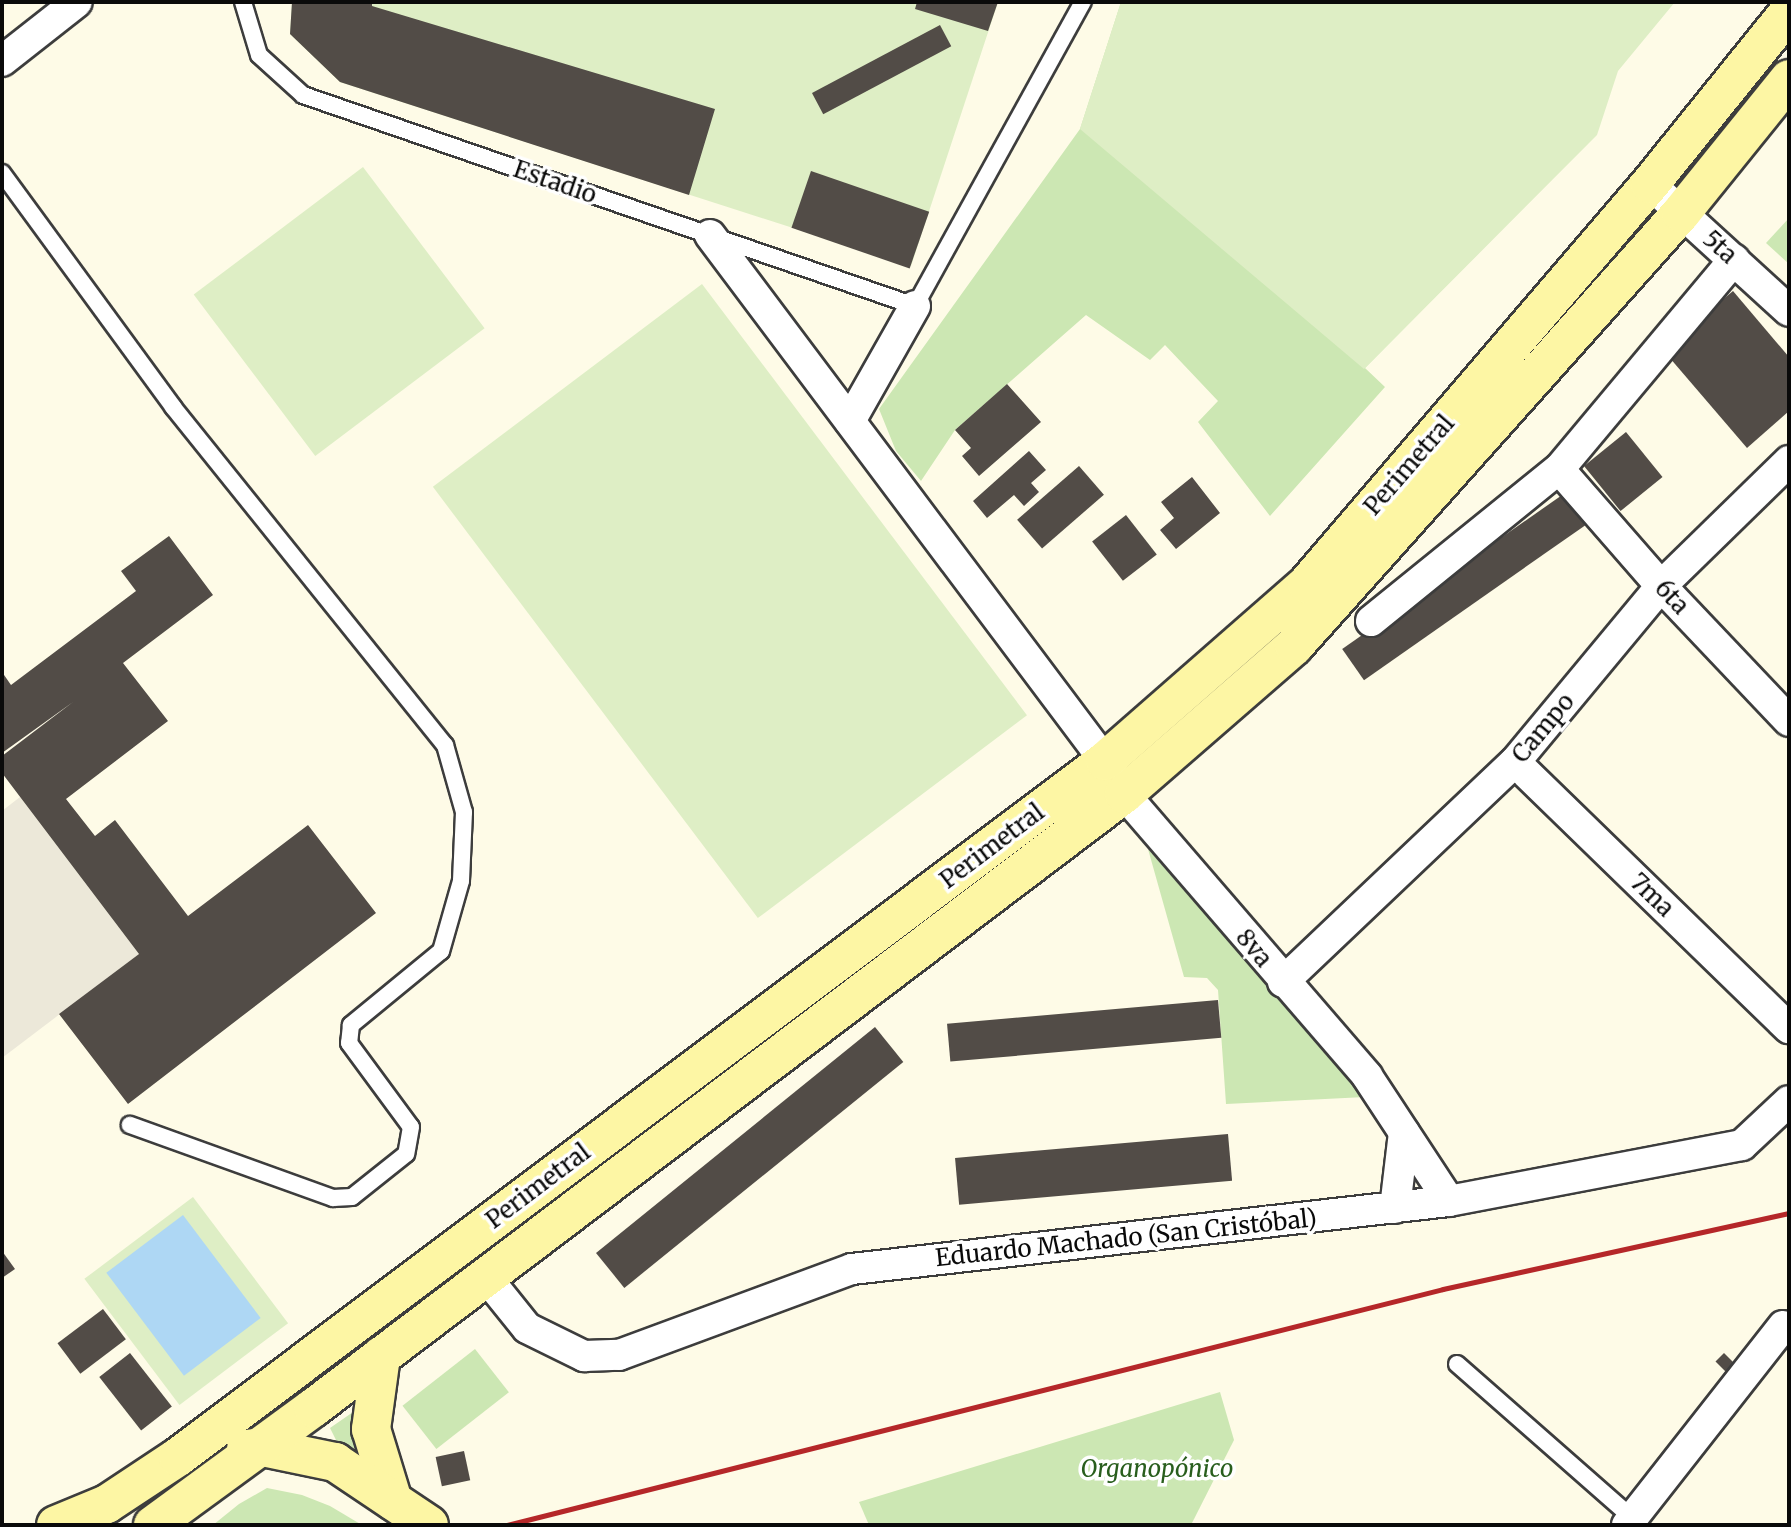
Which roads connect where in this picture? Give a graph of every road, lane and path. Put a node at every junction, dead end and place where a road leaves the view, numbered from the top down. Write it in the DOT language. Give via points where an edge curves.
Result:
graph roads {
  1 [pos="77,2"];
  2 [pos="243,2"];
  3 [pos="1083,2"];
  4 [pos="1789,12"];
  5 [pos="2,61"];
  6 [pos="1789,79"];
  7 [pos="2,173"];
  8 [pos="1650,184"];
  9 [pos="1681,213"];
  10 [pos="710,235"];
  11 [pos="1734,260"];
  12 [pos="915,306"];
  13 [pos="1789,310"];
  14 [pos="850,421"];
  15 [pos="1789,461"];
  16 [pos="1559,469"];
  17 [pos="1661,586"];
  18 [pos="1371,621"];
  19 [pos="1789,721"];
  20 [pos="1105,761"];
  21 [pos="1515,762"];
  22 [pos="1124,794"];
  23 [pos="1283,982"];
  24 [pos="1789,1028"];
  25 [pos="1789,1101"];
  26 [pos="130,1125"];
  27 [pos="1404,1133"];
  28 [pos="1449,1201"];
  29 [pos="1395,1208"];
  30 [pos="486,1277"];
  31 [pos="1783,1326"];
  32 [pos="334,1339"];
  33 [pos="381,1356"];
  34 [pos="1457,1363"];
  35 [pos="313,1408"];
  36 [pos="262,1447"];
  37 [pos="178,1457"];
  38 [pos="335,1461"];
  39 [pos="393,1501"];
  40 [pos="1630,1522"];
  41 [pos="56,1525"];
  42 [pos="153,1525"];
  43 [pos="429,1525"];
  1 -- 5 [label="street"];
  2 -- 10 [label="lane, Estadio" via="259,55 303,94"];
  3 -- 12 [label="lane"];
  4 -- 8 [label="main road, Perimetral"];
  6 -- 9 [label="main road, Perimetral"];
  7 -- 26 [label="lane" via="173,407 445,745 464,811 461,881 441,951 351,1025 349,1043 411,1127 407,1154 352,1197 333,1198"];
  8 -- 9 [label="street, 5ta"];
  8 -- 20 [label="main road, Perimetral" via="1307,584"];
  9 -- 11 [label="street, 5ta"];
  9 -- 22 [label="main road, Perimetral" via="1294,646"];
  10 -- 12 [label="lane, Estadio"];
  10 -- 14 [label="street, 8va"];
  11 -- 13 [label="street, 5ta"];
  11 -- 16 [label="street"];
  12 -- 14 [label="street"];
  14 -- 20 [label="street, 8va"];
  15 -- 17 [label="street, Campo"];
  16 -- 17 [label="street, 6ta"];
  16 -- 18 [label="street"];
  17 -- 19 [label="street, 6ta"];
  17 -- 21 [label="street, Campo"];
  20 -- 22 [label="street, 8va"];
  20 -- 32 [label="main road, Perimetral"];
  21 -- 23 [label="street, Campo"];
  21 -- 24 [label="street, 7ma"];
  22 -- 23 [label="street, 8va"];
  22 -- 30 [label="main road, Perimetral"];
  23 -- 27 [label="street, 8va" via="1367,1076"];
  25 -- 28 [label="street, Eduardo Machado (San Cristóbal)" via="1742,1145"];
  27 -- 28 [label="street, 8va"];
  27 -- 29 [label="street"];
  28 -- 29 [label="street, Eduardo Machado (San Cristóbal)"];
  29 -- 30 [label="street, Eduardo Machado (San Cristóbal)" via="852,1269 619,1356 584,1356 527,1328"];
  30 -- 33 [label="main road, Perimetral"];
  31 -- 40 [label="street"];
  32 -- 35 [label="main road"];
  32 -- 37 [label="main road, Perimetral"];
  33 -- 35 [label="main road, Perimetral"];
  33 -- 39 [label="main road" via="372,1429"];
  34 -- 40 [label="lane"];
  35 -- 36 [label="main road, Perimetral"];
  35 -- 38 [label="main road"];
  36 -- 37 [label="main road"];
  36 -- 38 [label="main road"];
  36 -- 42 [label="main road, Perimetral"];
  37 -- 41 [label="main road, Perimetral" via="107,1504"];
  38 -- 39 [label="main road"];
  39 -- 43 [label="main road"];
}
